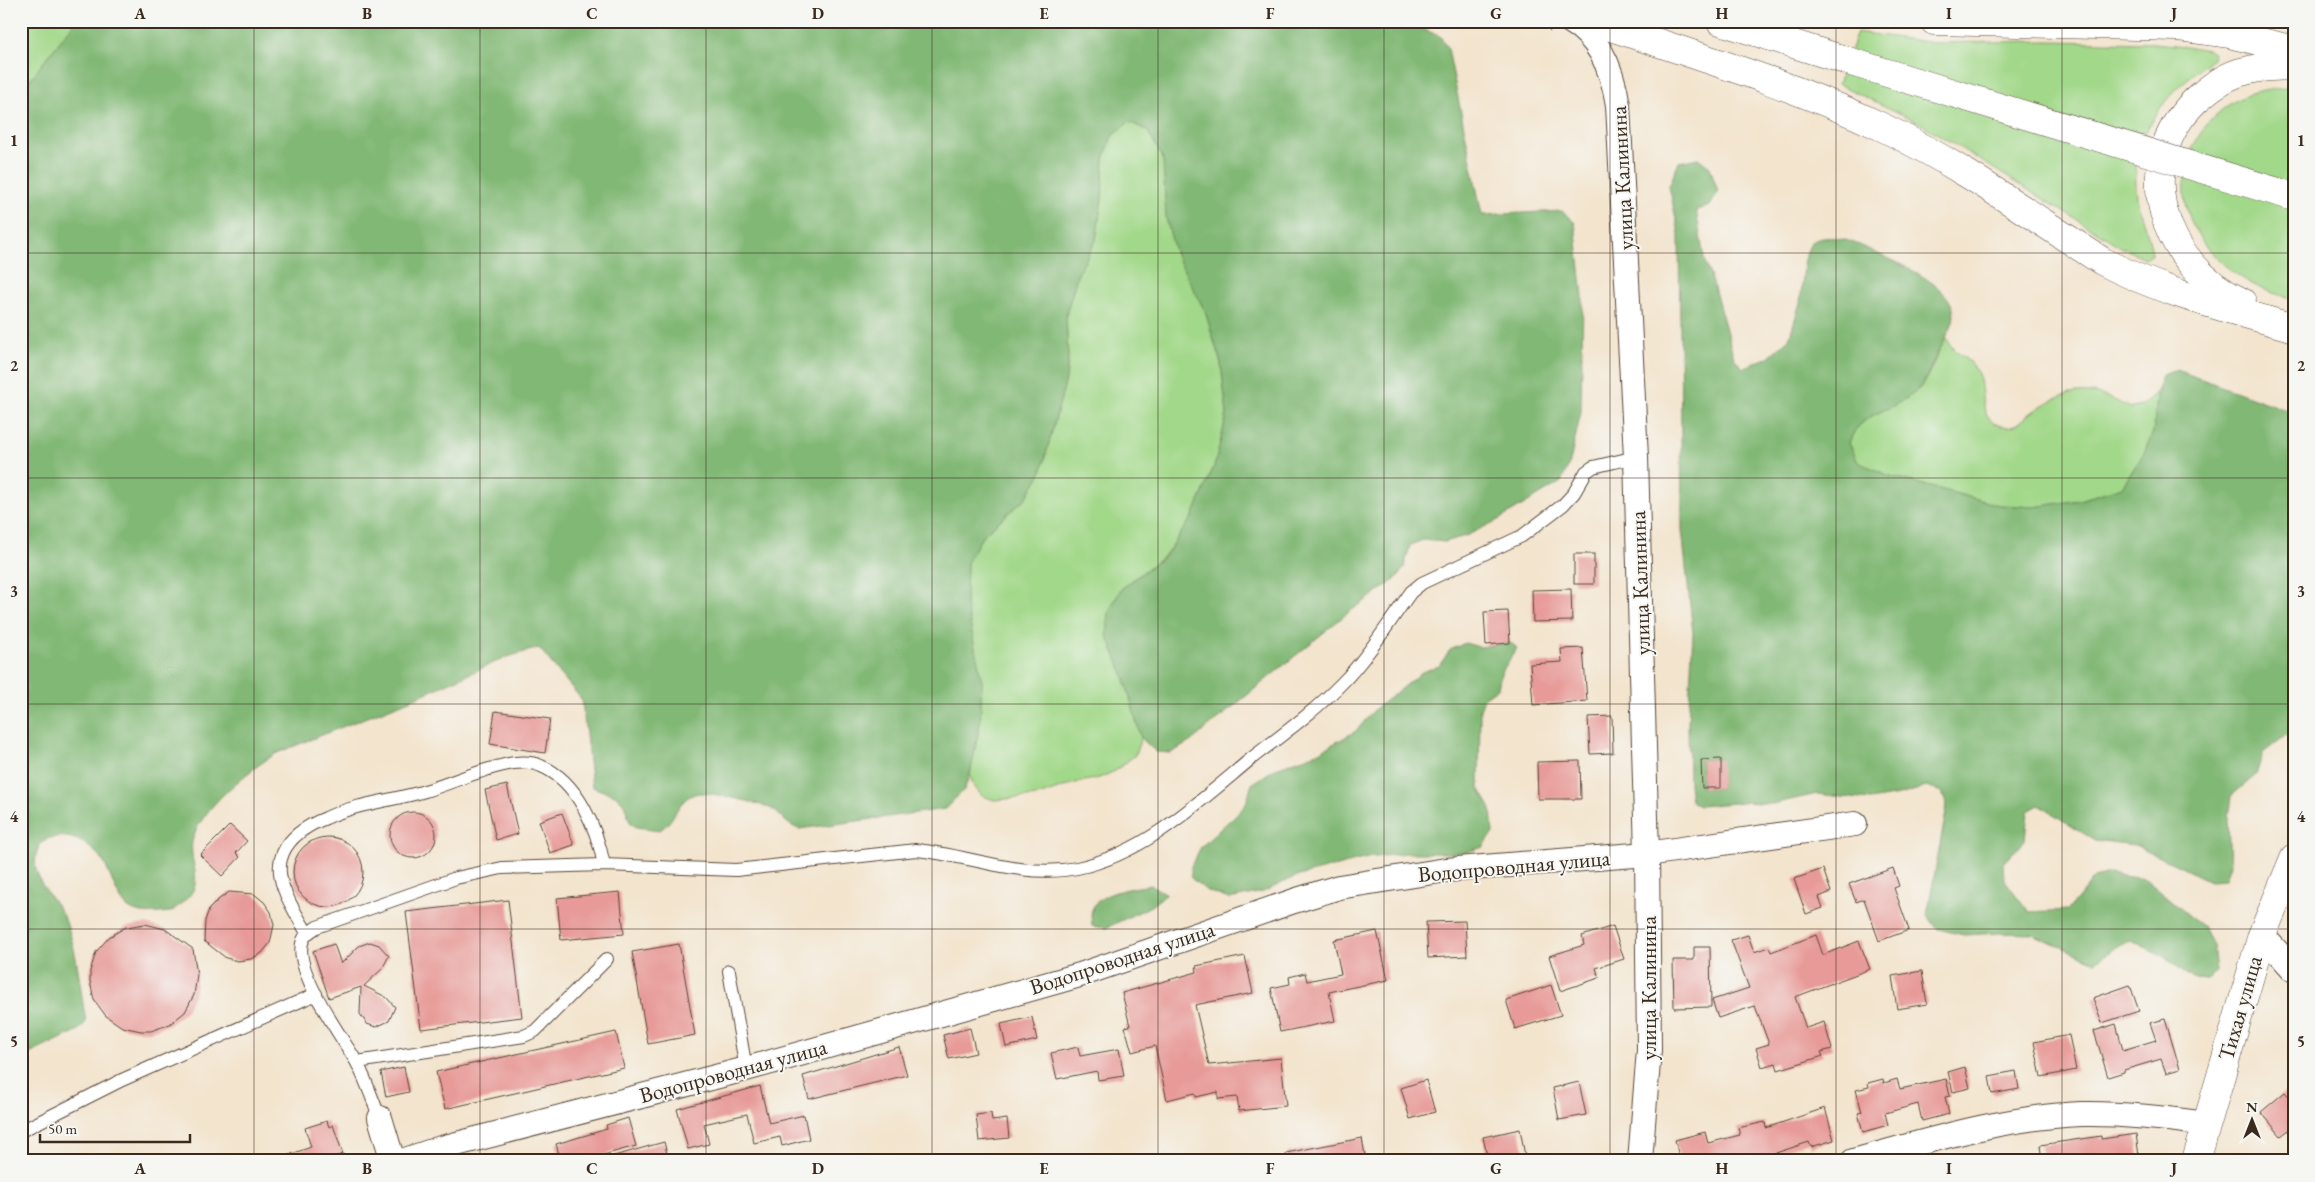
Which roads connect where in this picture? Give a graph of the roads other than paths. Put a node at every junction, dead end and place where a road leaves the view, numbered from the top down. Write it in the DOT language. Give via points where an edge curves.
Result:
graph roads {
  1 [pos="1593,21"];
  2 [pos="1720,21"];
  3 [pos="1934,21"];
  4 [pos="1563,26"];
  5 [pos="2294,50"];
  6 [pos="2294,66"];
  7 [pos="2294,197"];
  8 [pos="2294,326"];
  9 [pos="1636,457"];
  10 [pos="1855,824"];
  11 [pos="1648,854"];
  12 [pos="2294,858"];
  13 [pos="604,865"];
  14 [pos="307,933"];
  15 [pos="2262,935"];
  16 [pos="607,959"];
  17 [pos="2294,970"];
  18 [pos="729,971"];
  19 [pos="316,994"];
  20 [pos="357,1062"];
  21 [pos="746,1069"];
  22 [pos="380,1118"];
  23 [pos="2207,1124"];
  24 [pos="21,1131"];
  25 [pos="393,1161"];
  26 [pos="402,1161"];
  27 [pos="1640,1161"];
  28 [pos="1853,1161"];
  29 [pos="2196,1161"];
  1 -- 8 [label="main road" via="1835,105 1924,149 2130,276 2162,289"];
  2 -- 7 [label="main road, bridge"];
  3 -- 5 [label="main road" via="2177,26 2229,34"];
  4 -- 9 [label="street, улица Калинина" via="1590,37 1598,46 1610,71 1618,105"];
  6 -- 8 [label="main road" via="2244,71 2202,94 2176,123 2160,178 2168,228 2194,270 2230,297"];
  9 -- 11 [label="street, улица Калинина"];
  9 -- 13 [label="lane" via="1593,467 1563,505 1522,536 1422,583 1411,592 1344,682 1319,705 1184,814 1149,838 1110,858 1077,868 1045,871 1011,868 916,850 736,870"];
  10 -- 11 [label="street, Водопроводная улица"];
  11 -- 21 [label="street, Водопроводная улица" via="1446,870 1339,887 1080,975"];
  11 -- 27 [label="street, улица Калинина" via="1649,1050"];
  12 -- 15 [label="main road, Тихая улица"];
  13 -- 14 [label="lane" via="528,866 481,872 437,884"];
  13 -- 14 [label="lane" via="597,837 580,802 560,778 539,765 505,765 424,792 348,809 302,830 290,840 282,854 280,878"];
  14 -- 19 [label="lane" via="302,951"];
  15 -- 17 [label="street"];
  15 -- 23 [label="main road, Тихая улица"];
  16 -- 20 [label="lane" via="535,1032"];
  18 -- 21 [label="lane"];
  19 -- 20 [label="lane"];
  19 -- 24 [label="lane" via="122,1080"];
  20 -- 22 [label="lane"];
  21 -- 26 [label="street, Водопроводная улица"];
  22 -- 25 [label="street"];
  23 -- 28 [label="street" via="2108,1114 2046,1117 1935,1139"];
  23 -- 29 [label="main road, Тихая улица"];
}
